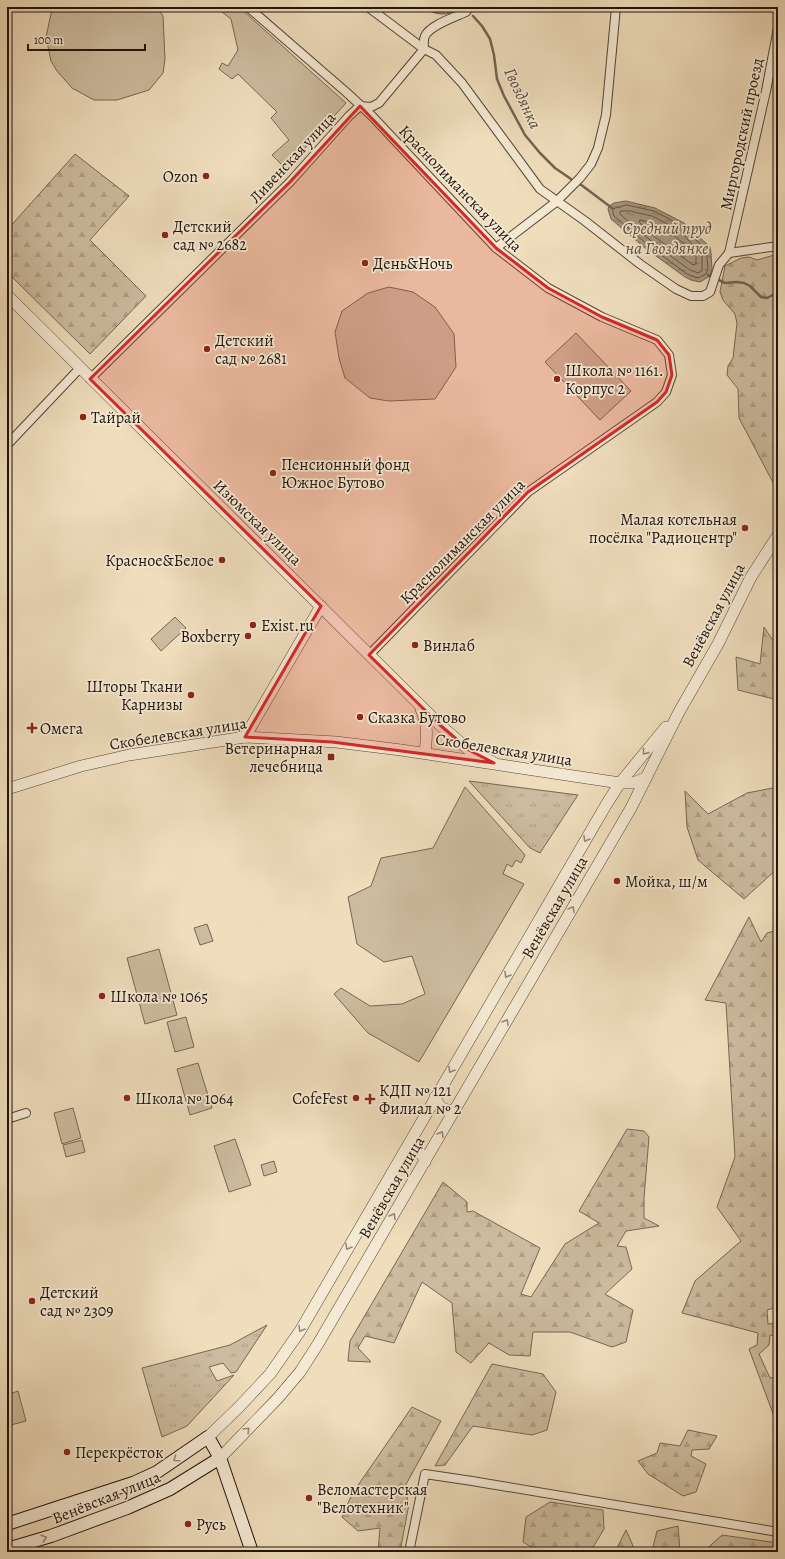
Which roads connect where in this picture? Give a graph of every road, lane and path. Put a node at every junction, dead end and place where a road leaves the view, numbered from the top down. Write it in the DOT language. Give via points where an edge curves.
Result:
graph roads {
  1 [pos="248,7"];
  2 [pos="368,7"];
  3 [pos="469,7"];
  4 [pos="616,7"];
  5 [pos="778,28"];
  6 [pos="424,49"];
  7 [pos="360,106"];
  8 [pos="556,202"];
  9 [pos="778,246"];
  10 [pos="496,248"];
  11 [pos="729,253"];
  12 [pos="7,295"];
  13 [pos="80,368"];
  14 [pos="90,379"];
  15 [pos="7,444"];
  16 [pos="778,535"];
  17 [pos="321,606"];
  18 [pos="369,655"];
  19 [pos="420,706"];
  20 [pos="679,712"];
  21 [pos="245,737"];
  22 [pos="425,753"];
  23 [pos="494,763"];
  24 [pos="592,778"];
  25 [pos="646,778"];
  26 [pos="620,783"];
  27 [pos="7,790"];
  28 [pos="606,805"];
  29 [pos="631,808"];
  30 [pos="435,1098"];
  31 [pos="455,1110"];
  32 [pos="26,1113"];
  33 [pos="7,1119"];
  34 [pos="404,1152"];
  35 [pos="425,1162"];
  36 [pos="208,1437"];
  37 [pos="220,1458"];
  38 [pos="7,1524"];
  39 [pos="778,1532"];
  40 [pos="7,1549"];
  41 [pos="252,1552"];
  42 [pos="409,1552"];
  1 -- 7 [label="street, Краснолиманская улица"];
  2 -- 6 [label="street"];
  3 -- 6 [label="street" via="466,12 430,29 424,36"];
  4 -- 8 [label="street" via="606,115 598,148 591,164"];
  5 -- 11 [label="street, Миргородский проезд"];
  6 -- 7 [label="street" via="379,104 372,107"];
  6 -- 8 [label="street" via="436,55 462,83 540,189"];
  7 -- 10 [label="street, Краснолиманская улица"];
  7 -- 14 [label="street, Ливенская улица" via="348,116 290,182"];
  8 -- 10 [label="street"];
  8 -- 11 [label="street, Миргородский проезд" via="640,264 691,296 704,296 710,292 719,265"];
  9 -- 11 [label="street"];
  10 -- 18 [label="street, Краснолиманская улица" via="548,288 602,317 657,340 669,356 672,375 666,392 657,402 528,492"];
  12 -- 13 [label="street, Изюмская улица"];
  13 -- 14 [label="street, Изюмская улица"];
  13 -- 15 [label="street"];
  14 -- 17 [label="street, Изюмская улица" via="265,554"];
  16 -- 20 [label="street, Венёвская улица" via="751,577 718,644"];
  17 -- 18 [label="street, Изюмская улица"];
  17 -- 21 [label="street"];
  18 -- 19 [label="street, Изюмская улица"];
  19 -- 22 [label="street" via="426,722"];
  19 -- 23 [label="street, Изюмская улица" via="469,750"];
  20 -- 25 [label="street, Венёвская улица"];
  20 -- 26 [label="street, Венёвская улица, one-way"];
  21 -- 22 [label="street, Скобелевская улица" via="336,742"];
  21 -- 27 [label="street, Скобелевская улица" via="129,755 81,766"];
  22 -- 23 [label="street, Скобелевская улица"];
  23 -- 24 [label="street, Скобелевская улица"];
  24 -- 26 [label="street, Скобелевская улица"];
  24 -- 28 [label="street" via="605,788 608,798"];
  25 -- 26 [label="street, Скобелевская улица"];
  25 -- 29 [label="street, Венёвская улица"];
  26 -- 28 [label="street, Венёвская улица"];
  26 -- 29 [label="street" via="631,791"];
  28 -- 30 [label="street, Венёвская улица, one-way"];
  31 -- 29 [label="street, Венёвская улица, one-way"];
  30 -- 31 [label="street" via="440,1108"];
  30 -- 34 [label="street, Венёвская улица"];
  35 -- 31 [label="street, Венёвская улица, one-way"];
  32 -- 33 [label="street"];
  34 -- 35 [label="street" via="417,1151"];
  34 -- 36 [label="street, Венёвская улица, one-way" via="300,1331 270,1374"];
  37 -- 35 [label="street, Венёвская улица, one-way" via="300,1372 322,1339"];
  36 -- 37 [label="main road"];
  36 -- 38 [label="main road, Венёвская улица, one-way" via="157,1472 134,1483"];
  40 -- 37 [label="main road, Венёвская улица, one-way" via="127,1508 170,1489"];
  37 -- 41 [label="main road"];
  39 -- 42 [label="street" via="425,1474"];
}
